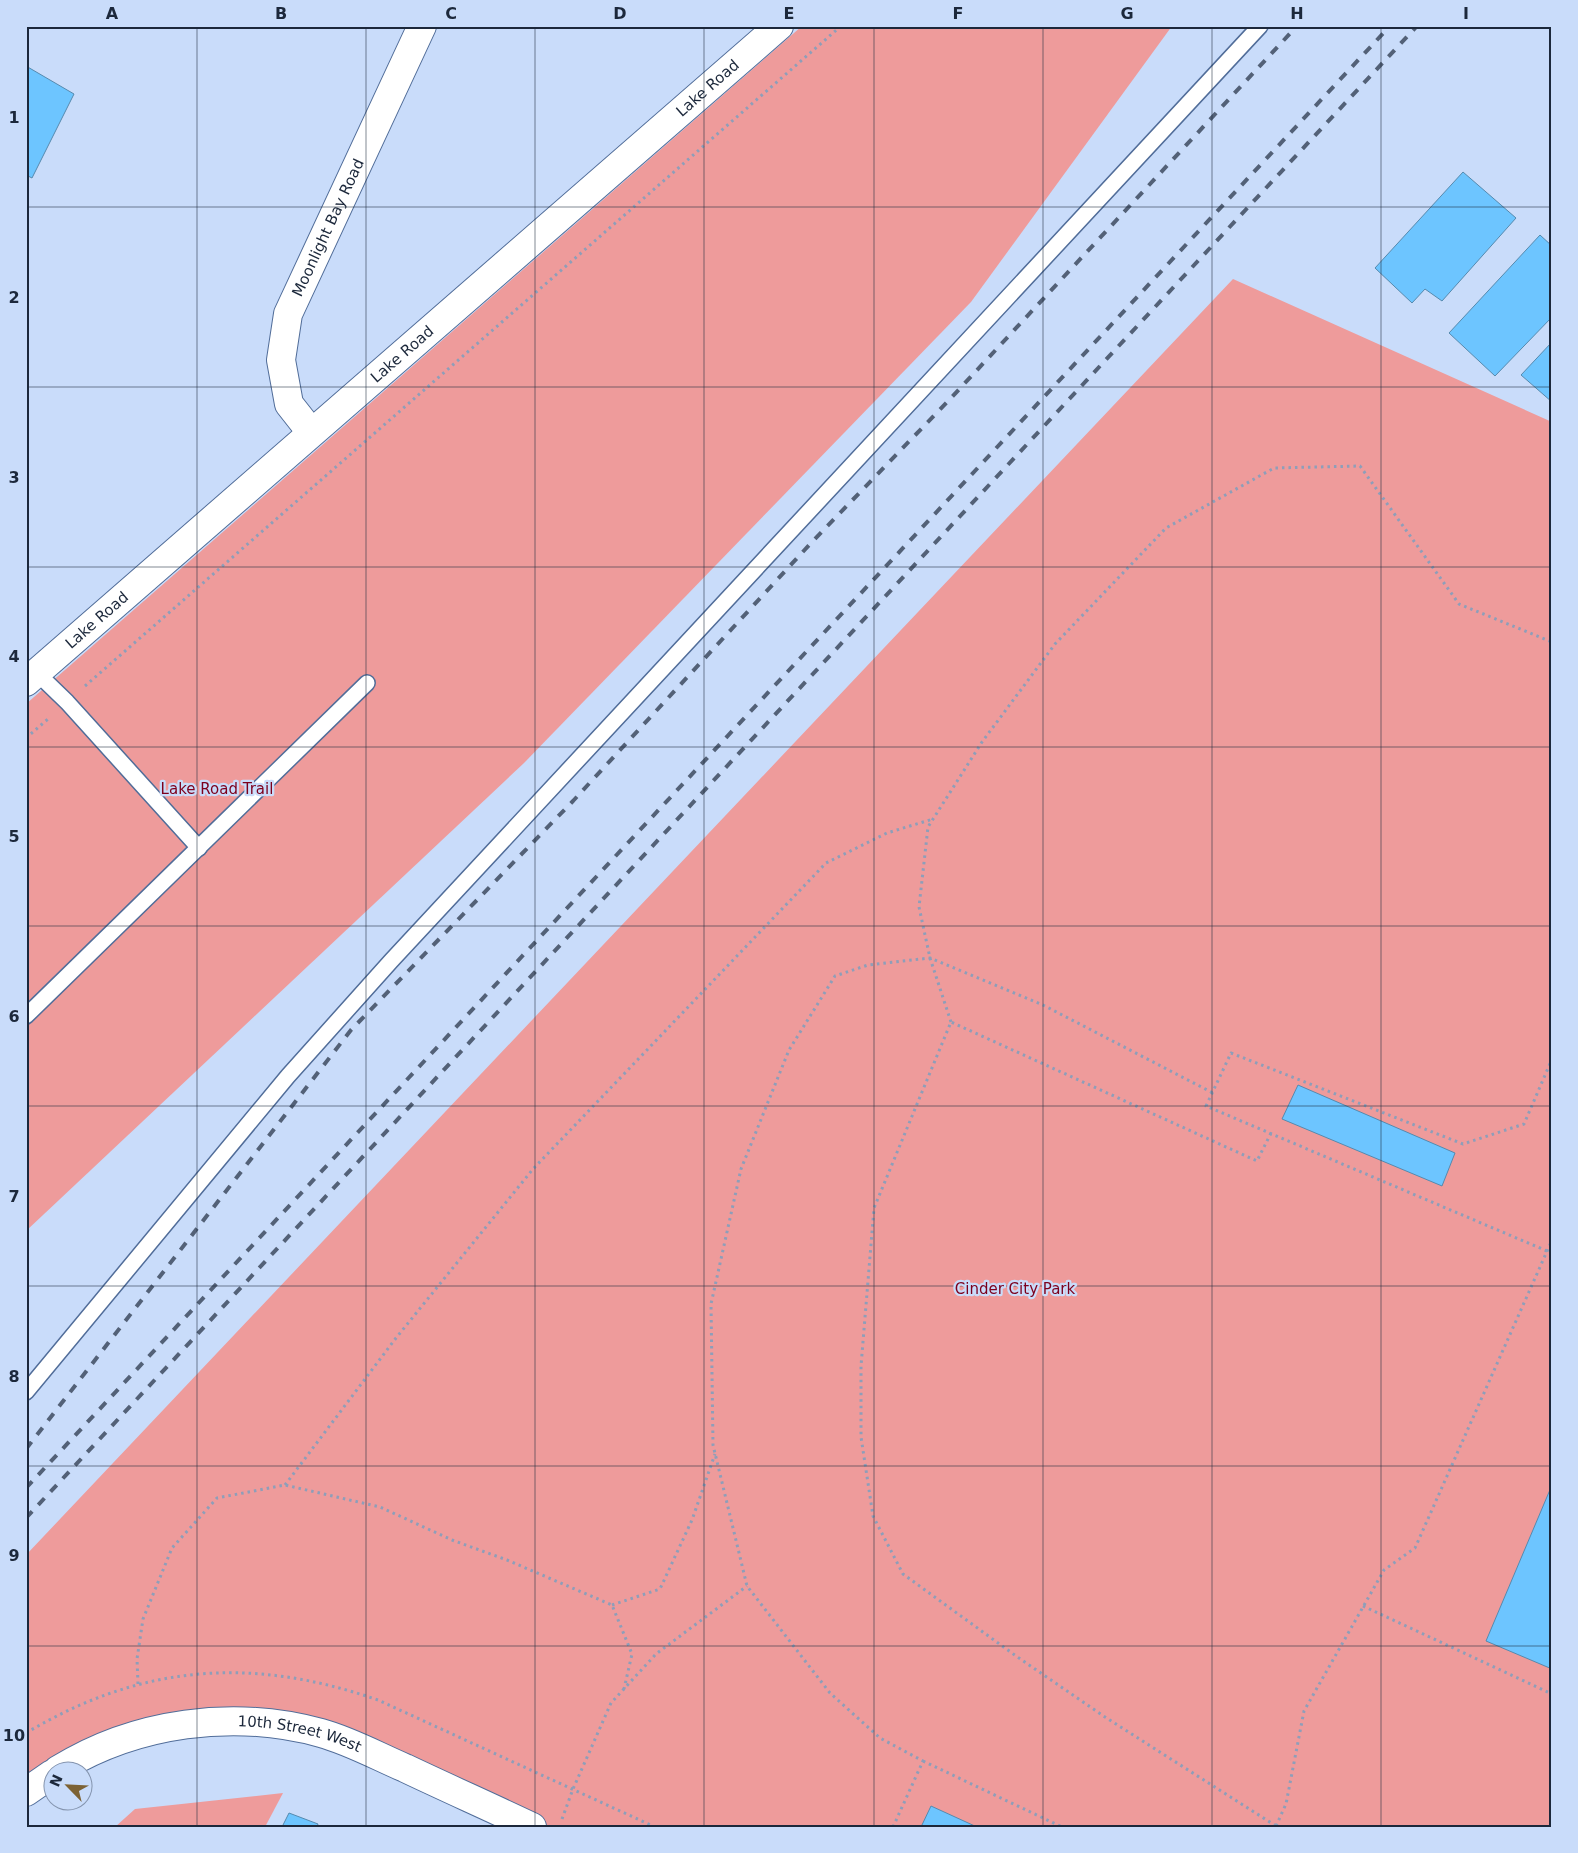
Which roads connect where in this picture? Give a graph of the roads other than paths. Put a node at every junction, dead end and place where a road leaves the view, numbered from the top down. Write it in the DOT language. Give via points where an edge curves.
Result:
graph roads {
  1 [pos="422,26"];
  2 [pos="779,26"];
  3 [pos="1260,26"];
  4 [pos="312,432"];
  5 [pos="31,677"];
  6 [pos="367,684"];
  7 [pos="199,848"];
  8 [pos="26,1016"];
  9 [pos="26,1392"];
  10 [pos="78,1760"];
  11 [pos="42,1781"];
  12 [pos="26,1792"];
  13 [pos="532,1827"];
  1 -- 4 [label="street, Moonlight Bay Road" via="288,314 281,360 289,404"];
  2 -- 4 [label="street, Lake Road"];
  3 -- 9 [label="lane" via="391,961 288,1076"];
  4 -- 5 [label="street, Lake Road"];
  5 -- 7 [label="lane" via="68,702"];
  6 -- 7 [label="lane"];
  7 -- 8 [label="lane"];
  10 -- 13 [label="street, 10th Street West" via="105,1746 182,1724 290,1726 349,1743"];
  11 -- 12 [label="street"];
}
